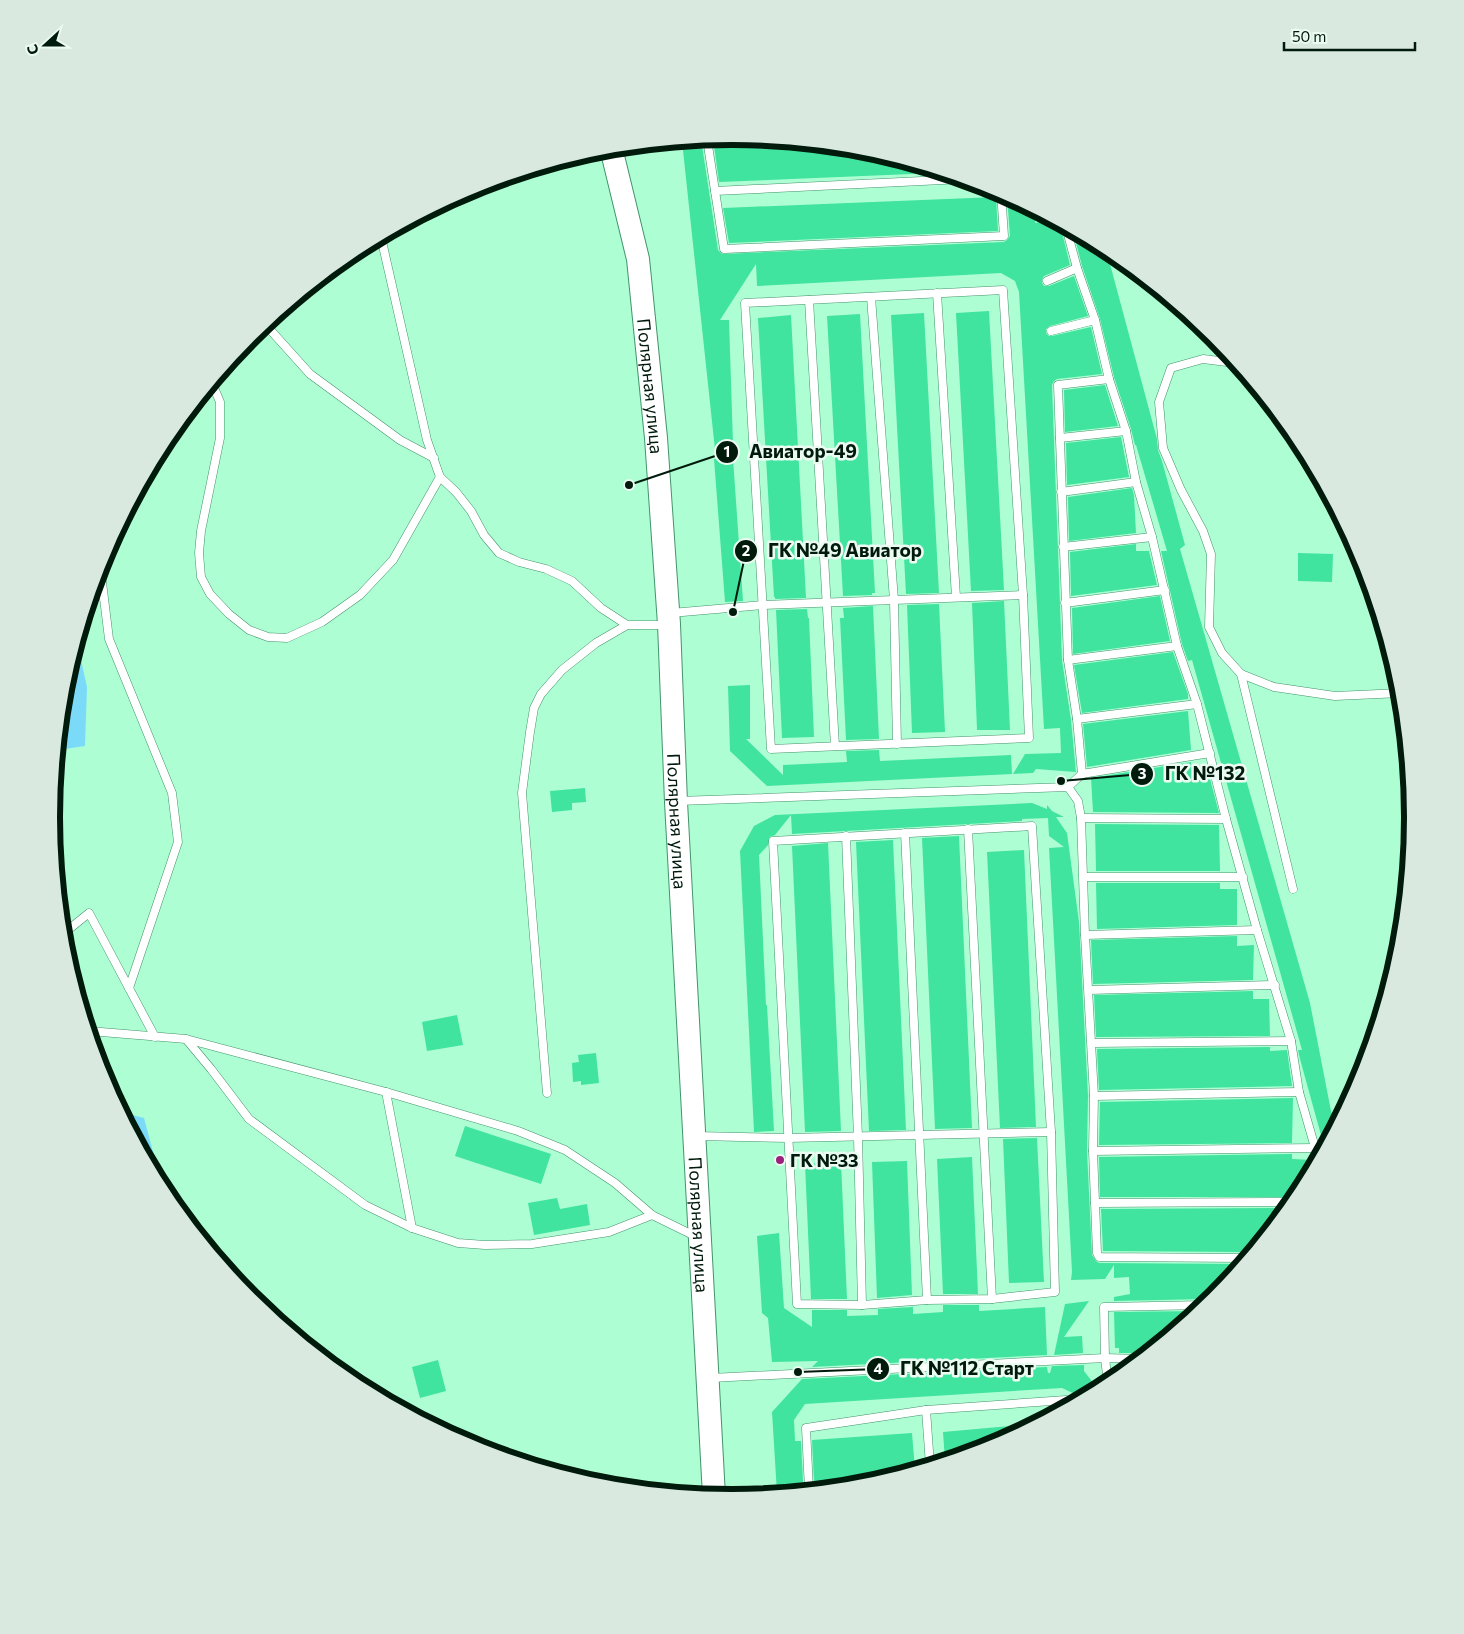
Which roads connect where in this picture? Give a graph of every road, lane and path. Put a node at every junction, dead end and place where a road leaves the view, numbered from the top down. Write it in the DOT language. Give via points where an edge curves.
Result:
graph roads {
  1 [pos="708,146"];
  2 [pos="613,156"];
  3 [pos="945,180"];
  4 [pos="715,192"];
  5 [pos="1002,202"];
  6 [pos="1068,235"];
  7 [pos="382,243"];
  8 [pos="1077,268"];
  9 [pos="1047,280"];
  10 [pos="936,294"];
  11 [pos="871,297"];
  12 [pos="809,300"];
  13 [pos="1095,320"];
  14 [pos="270,330"];
  15 [pos="1051,331"];
  16 [pos="1226,362"];
  17 [pos="1110,379"];
  18 [pos="215,389"];
  19 [pos="1126,431"];
  20 [pos="1060,438"];
  21 [pos="434,458"];
  22 [pos="440,477"];
  23 [pos="1136,482"];
  24 [pos="1061,492"];
  25 [pos="1152,537"];
  26 [pos="1063,547"];
  27 [pos="102,584"];
  28 [pos="1165,590"];
  29 [pos="1023,595"];
  30 [pos="956,597"];
  31 [pos="894,600"];
  32 [pos="827,602"];
  33 [pos="1065,604"];
  34 [pos="763,605"];
  35 [pos="668,619"];
  36 [pos="627,625"];
  37 [pos="1177,646"];
  38 [pos="1068,660"];
  39 [pos="1241,674"];
  40 [pos="1392,693"];
  41 [pos="1197,704"];
  42 [pos="1077,719"];
  43 [pos="897,744"];
  44 [pos="835,746"];
  45 [pos="1210,753"];
  46 [pos="1082,774"];
  47 [pos="1068,787"];
  48 [pos="676,802"];
  49 [pos="1082,818"];
  50 [pos="1226,819"];
  51 [pos="968,829"];
  52 [pos="905,833"];
  53 [pos="846,836"];
  54 [pos="1084,877"];
  55 [pos="1243,877"];
  56 [pos="1293,889"];
  57 [pos="70,928"];
  58 [pos="1257,930"];
  59 [pos="1085,935"];
  60 [pos="1275,985"];
  61 [pos="129,988"];
  62 [pos="1089,990"];
  63 [pos="96,1032"];
  64 [pos="155,1037"];
  65 [pos="186,1039"];
  66 [pos="1291,1041"];
  67 [pos="1092,1043"];
  68 [pos="386,1092"];
  69 [pos="1299,1092"];
  70 [pos="547,1093"];
  71 [pos="1094,1096"];
  72 [pos="1051,1132"];
  73 [pos="983,1134"];
  74 [pos="694,1136"];
  75 [pos="920,1136"];
  76 [pos="858,1137"];
  77 [pos="788,1138"];
  78 [pos="1315,1148"];
  79 [pos="1093,1152"];
  80 [pos="1282,1202"];
  81 [pos="1096,1203"];
  82 [pos="652,1215"];
  83 [pos="412,1228"];
  84 [pos="699,1238"];
  85 [pos="1239,1258"];
  86 [pos="992,1299"];
  87 [pos="927,1300"];
  88 [pos="862,1304"];
  89 [pos="1193,1305"];
  90 [pos="1105,1358"];
  91 [pos="1129,1359"];
  92 [pos="1107,1375"];
  93 [pos="706,1378"];
  94 [pos="1066,1400"];
  95 [pos="926,1410"];
  96 [pos="930,1459"];
  97 [pos="809,1484"];
  98 [pos="713,1489"];
  1 -- 4 [label="lane"];
  2 -- 35 [label="main road, Полярная улица" via="638,259 656,438"];
  3 -- 4 [label="lane"];
  4 -- 5 [label="lane" via="724,249 1004,236"];
  6 -- 8 [label="lane"];
  7 -- 21 [label="lane" via="427,440"];
  8 -- 9 [label="lane"];
  8 -- 13 [label="lane"];
  10 -- 11 [label="lane"];
  10 -- 29 [label="lane" via="1003,290"];
  10 -- 30 [label="lane"];
  11 -- 12 [label="lane"];
  11 -- 31 [label="lane"];
  12 -- 32 [label="lane"];
  12 -- 34 [label="lane" via="745,303"];
  13 -- 15 [label="lane"];
  13 -- 17 [label="lane"];
  14 -- 21 [label="lane" via="310,374 400,440"];
  16 -- 39 [label="lane" via="1202,359 1171,368 1159,402 1163,448 1180,490 1204,531 1211,554 1209,627 1222,653"];
  17 -- 19 [label="lane"];
  17 -- 20 [label="lane" via="1058,385"];
  18 -- 22 [label="lane" via="220,402 220,438 201,532 202,577 210,594 249,630 268,637 287,638 322,622 360,595 393,560"];
  19 -- 20 [label="lane"];
  19 -- 23 [label="lane"];
  20 -- 24 [label="lane"];
  21 -- 22 [label="lane"];
  22 -- 36 [label="lane" via="471,510 484,535 499,553 572,581 600,608"];
  23 -- 24 [label="lane"];
  23 -- 25 [label="lane"];
  24 -- 26 [label="lane"];
  25 -- 26 [label="lane"];
  25 -- 28 [label="lane"];
  26 -- 33 [label="lane"];
  27 -- 61 [label="lane" via="109,639 172,793 178,842"];
  28 -- 33 [label="lane"];
  28 -- 37 [label="lane"];
  29 -- 30 [label="lane"];
  29 -- 43 [label="lane" via="1029,738"];
  30 -- 31 [label="lane"];
  31 -- 32 [label="lane"];
  31 -- 43 [label="lane"];
  32 -- 34 [label="lane"];
  32 -- 44 [label="lane"];
  33 -- 38 [label="lane"];
  34 -- 35 [label="lane"];
  34 -- 44 [label="lane" via="771,749"];
  35 -- 36 [label="lane"];
  35 -- 48 [label="main road, Полярная улица"];
  36 -- 70 [label="lane" via="596,643 562,670 541,694 534,708 522,794"];
  37 -- 38 [label="lane"];
  37 -- 41 [label="lane"];
  38 -- 42 [label="lane"];
  39 -- 40 [label="lane" via="1274,687 1335,696"];
  39 -- 56 [label="lane"];
  41 -- 42 [label="lane"];
  41 -- 45 [label="lane"];
  42 -- 46 [label="lane"];
  43 -- 44 [label="lane"];
  45 -- 46 [label="lane"];
  45 -- 50 [label="lane"];
  46 -- 47 [label="lane"];
  47 -- 48 [label="lane"];
  47 -- 49 [label="lane" via="1078,801"];
  48 -- 74 [label="main road, Полярная улица"];
  49 -- 50 [label="lane"];
  49 -- 54 [label="lane"];
  50 -- 55 [label="lane"];
  51 -- 52 [label="lane"];
  51 -- 72 [label="lane" via="1032,826"];
  51 -- 73 [label="lane"];
  52 -- 53 [label="lane"];
  52 -- 75 [label="lane"];
  53 -- 76 [label="lane"];
  53 -- 77 [label="lane" via="773,841"];
  54 -- 55 [label="lane"];
  54 -- 59 [label="lane"];
  55 -- 58 [label="lane"];
  57 -- 61 [label="lane" via="89,913"];
  58 -- 59 [label="lane"];
  58 -- 60 [label="lane"];
  59 -- 62 [label="lane"];
  60 -- 62 [label="lane"];
  60 -- 66 [label="lane"];
  61 -- 64 [label="lane"];
  62 -- 67 [label="lane"];
  63 -- 64 [label="lane"];
  64 -- 65 [label="lane"];
  65 -- 68 [label="lane"];
  65 -- 83 [label="lane" via="248,1119 366,1205"];
  66 -- 67 [label="lane"];
  66 -- 69 [label="lane"];
  67 -- 71 [label="lane"];
  68 -- 82 [label="lane" via="518,1130 565,1150 615,1183"];
  68 -- 83 [label="lane"];
  69 -- 71 [label="lane"];
  69 -- 78 [label="lane"];
  71 -- 79 [label="lane"];
  72 -- 73 [label="lane"];
  72 -- 86 [label="lane" via="1055,1292"];
  73 -- 75 [label="lane"];
  73 -- 86 [label="lane"];
  74 -- 77 [label="lane"];
  74 -- 84 [label="main road, Полярная улица"];
  75 -- 76 [label="lane"];
  75 -- 87 [label="lane"];
  76 -- 77 [label="lane"];
  76 -- 88 [label="lane"];
  77 -- 88 [label="lane" via="797,1304"];
  78 -- 79 [label="lane"];
  79 -- 81 [label="lane"];
  80 -- 81 [label="lane"];
  81 -- 85 [label="lane" via="1099,1257"];
  82 -- 83 [label="lane" via="609,1232 532,1244 458,1243"];
  82 -- 84 [label="lane"];
  84 -- 93 [label="main road, Полярная улица"];
  86 -- 87 [label="lane"];
  87 -- 88 [label="lane"];
  89 -- 90 [label="lane" via="1104,1307"];
  90 -- 91 [label="lane"];
  90 -- 92 [label="lane"];
  90 -- 93 [label="lane"];
  93 -- 98 [label="main road, Полярная улица"];
  94 -- 95 [label="lane"];
  95 -- 96 [label="lane"];
  95 -- 97 [label="lane" via="806,1428"];
}
